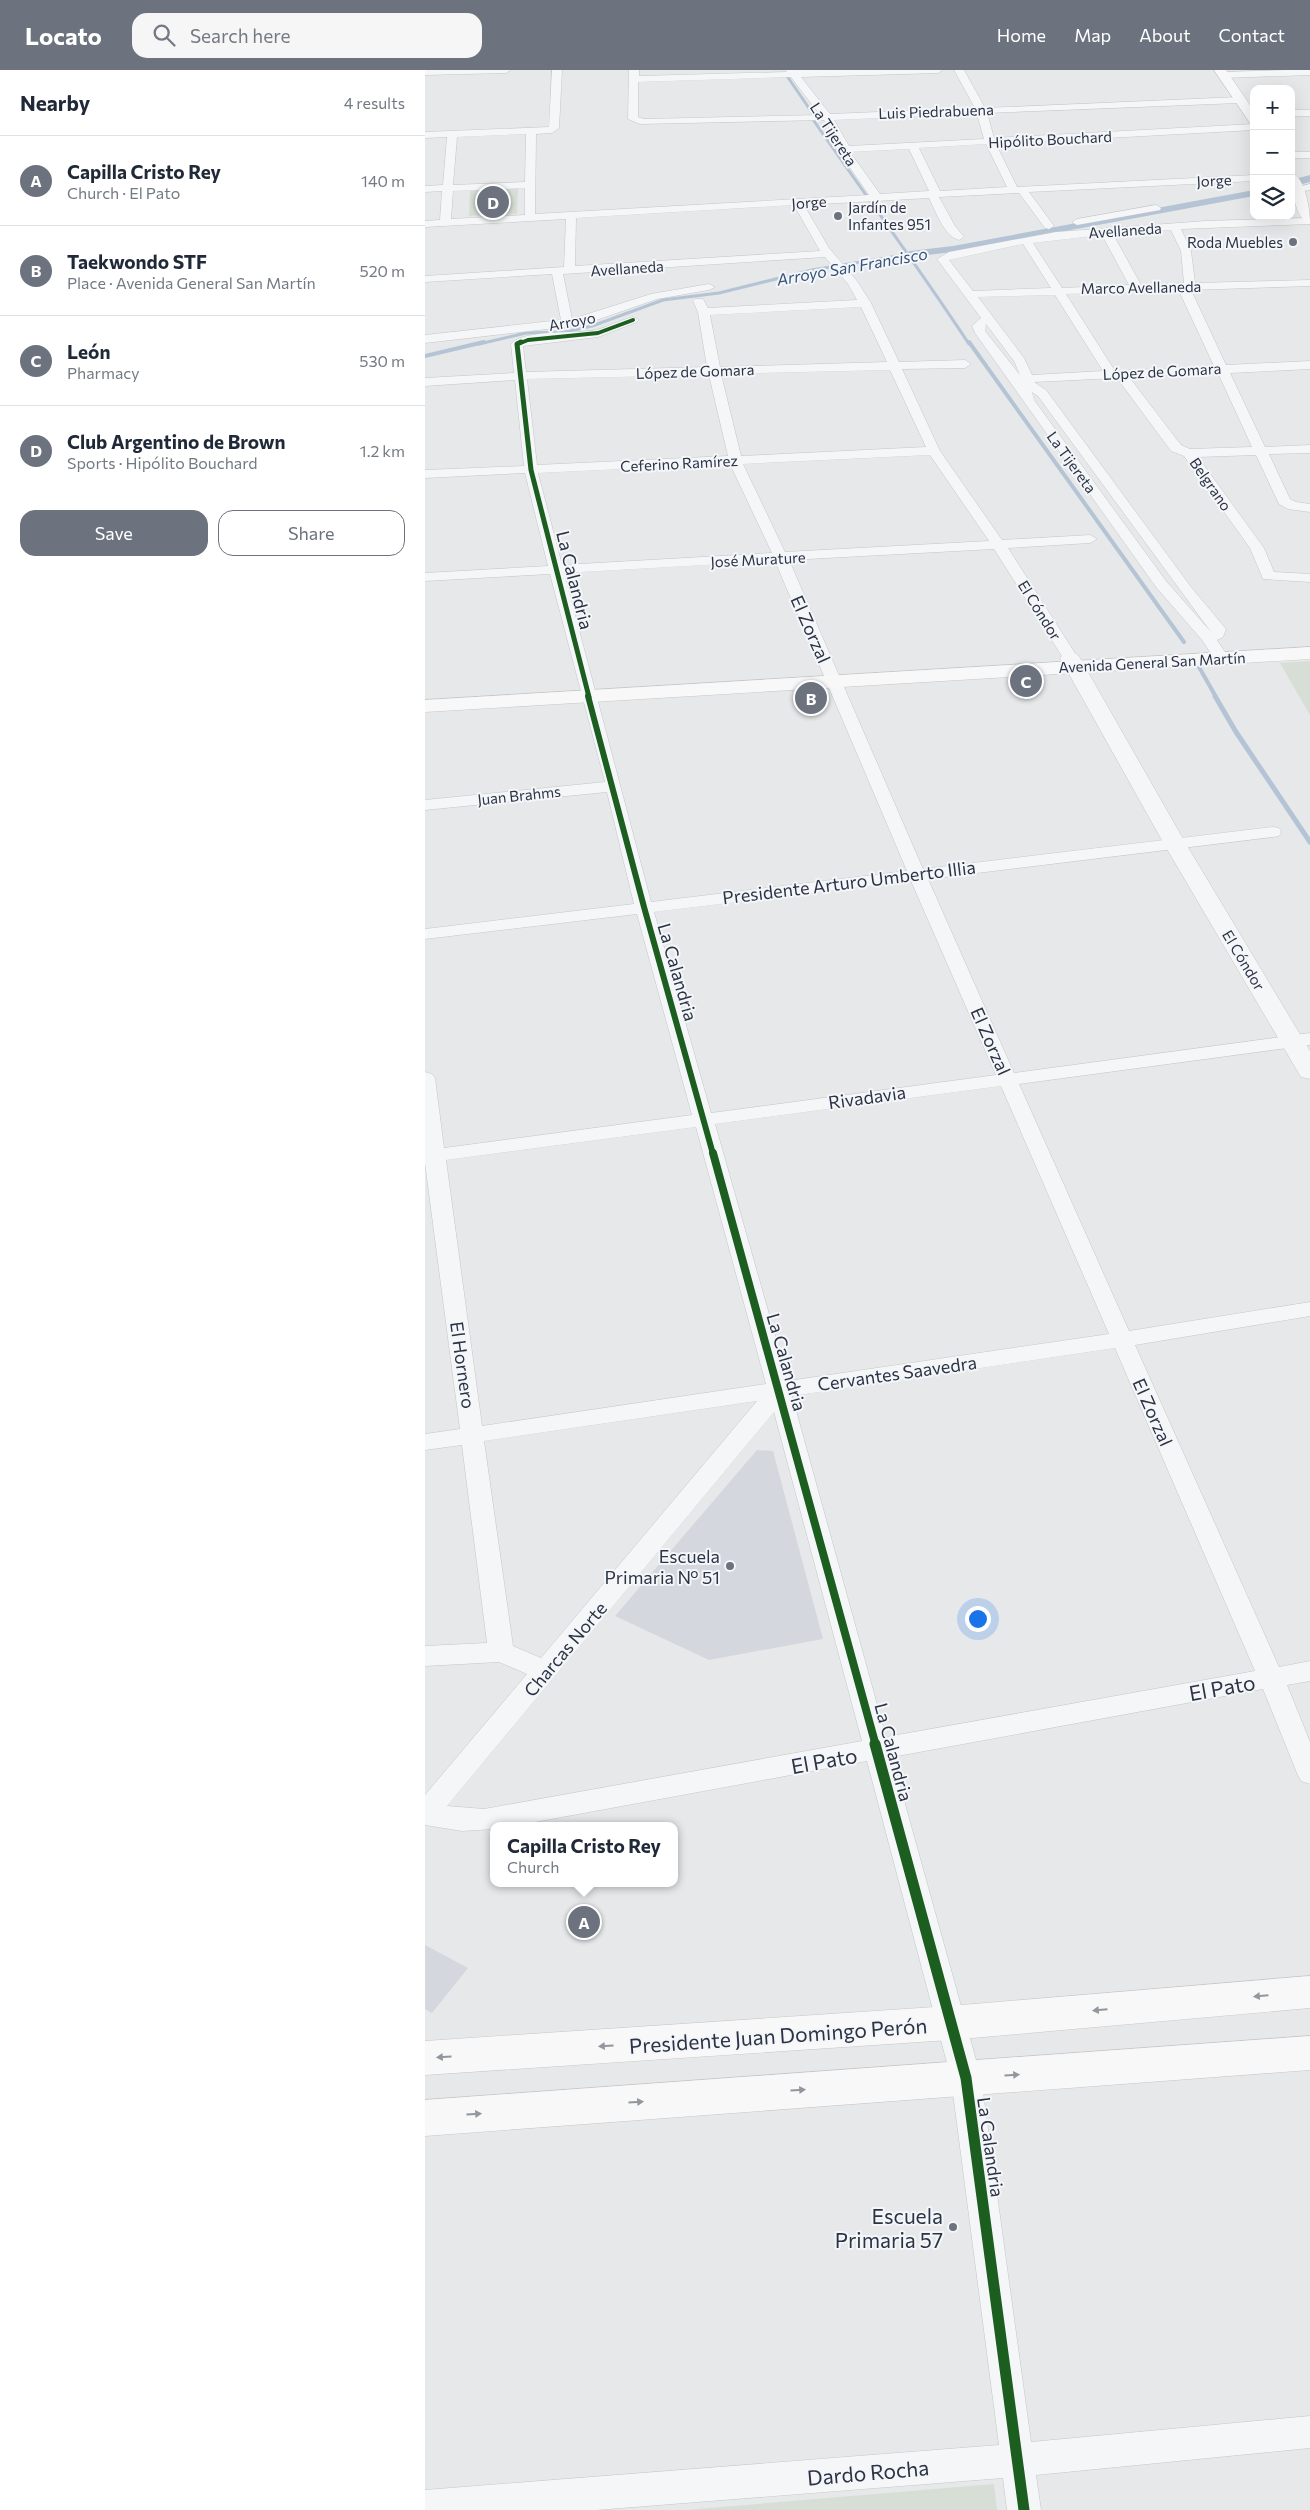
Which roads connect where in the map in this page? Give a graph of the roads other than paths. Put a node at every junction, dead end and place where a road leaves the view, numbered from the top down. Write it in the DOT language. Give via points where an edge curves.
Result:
graph roads {
  1 [pos="506,70"];
  2 [pos="557,70"];
  3 [pos="938,70"];
  4 [pos="959,70"];
  5 [pos="838,71"];
  6 [pos="425,72"];
  7 [pos="792,72"];
  8 [pos="1227,72"];
  9 [pos="1310,72"];
  10 [pos="635,75"];
  11 [pos="1239,100"];
  12 [pos="981,109"];
  13 [pos="1250,111"];
  14 [pos="1250,113"];
  15 [pos="1295,113"];
  16 [pos="1310,113"];
  17 [pos="826,116"];
  18 [pos="1250,116"];
  19 [pos="531,132"];
  20 [pos="452,135"];
  21 [pos="425,136"];
  22 [pos="991,142"];
  23 [pos="913,147"];
  24 [pos="846,149"];
  25 [pos="1310,155"];
  26 [pos="1295,156"];
  27 [pos="1295,167"];
  28 [pos="1250,178"];
  29 [pos="1301,183"];
  30 [pos="530,185"];
  31 [pos="448,188"];
  32 [pos="425,189"];
  33 [pos="1017,190"];
  34 [pos="934,194"];
  35 [pos="871,198"];
  36 [pos="799,203"];
  37 [pos="1156,208"];
  38 [pos="571,217"];
  39 [pos="530,219"];
  40 [pos="1310,221"];
  41 [pos="445,223"];
  42 [pos="425,224"];
  43 [pos="1049,226"];
  44 [pos="1175,226"];
  45 [pos="1106,232"];
  46 [pos="999,234"];
  47 [pos="959,237"];
  48 [pos="1026,240"];
  49 [pos="830,256"];
  50 [pos="943,259"];
  51 [pos="563,271"];
  52 [pos="425,279"];
  53 [pos="1310,283"];
  54 [pos="1186,286"];
  55 [pos="1136,287"];
  56 [pos="1057,289"];
  57 [pos="971,294"];
  58 [pos="704,300"];
  59 [pos="865,303"];
  60 [pos="988,319"];
  61 [pos="633,320"];
  62 [pos="567,323"];
  63 [pos="428,340"];
  64 [pos="965,364"];
  65 [pos="1310,365"];
  66 [pos="894,366"];
  67 [pos="1219,368"];
  68 [pos="714,370"];
  69 [pos="1115,374"];
  70 [pos="520,376"];
  71 [pos="425,382"];
  72 [pos="1027,385"];
  73 [pos="1310,450"];
  74 [pos="934,451"];
  75 [pos="1261,451"];
  76 [pos="1189,453"];
  77 [pos="735,460"];
  78 [pos="531,470"];
  79 [pos="425,474"];
  80 [pos="1310,508"];
  81 [pos="1133,518"];
  82 [pos="1113,519"];
  83 [pos="1091,539"];
  84 [pos="999,545"];
  85 [pos="781,558"];
  86 [pos="557,570"];
  87 [pos="425,577"];
  88 [pos="1310,578"];
  89 [pos="1179,581"];
  90 [pos="1165,588"];
  91 [pos="1310,645"];
  92 [pos="1215,649"];
  93 [pos="1310,653"];
  94 [pos="1072,662"];
  95 [pos="832,677"];
  96 [pos="588,692"];
  97 [pos="425,697"];
  98 [pos="425,706"];
  99 [pos="614,786"];
  100 [pos="425,805"];
  101 [pos="1273,832"];
  102 [pos="1175,844"];
  103 [pos="917,874"];
  104 [pos="644,907"];
  105 [pos="425,934"];
  106 [pos="1301,1040"];
  107 [pos="1310,1072"];
  108 [pos="425,1078"];
  109 [pos="1007,1078"];
  110 [pos="703,1118"];
  111 [pos="430,1156"];
  112 [pos="1310,1310"];
  113 [pos="1121,1340"];
  114 [pos="779,1390"];
  115 [pos="472,1434"];
  116 [pos="425,1442"];
  117 [pos="501,1652"];
  118 [pos="425,1656"];
  119 [pos="546,1671"];
  120 [pos="1310,1671"];
  121 [pos="1271,1678"];
  122 [pos="878,1750"];
  123 [pos="1310,1773"];
  124 [pos="425,1814"];
  125 [pos="1310,1992"];
  126 [pos="950,2023"];
  127 [pos="1310,2053"];
  128 [pos="425,2058"];
  129 [pos="966,2078"];
  130 [pos="425,2118"];
  131 [pos="1310,2432"];
  132 [pos="1018,2460"];
  133 [pos="425,2507"];
  134 [pos="1024,2510"];
  1 -- 6 [label="street"];
  2 -- 19 [label="street" via="554,128"];
  3 -- 5 [label="street"];
  4 -- 12 [label="street"];
  5 -- 7 [label="street"];
  7 -- 10 [label="street"];
  7 -- 17 [label="street, La Tijereta"];
  8 -- 9 [label="street"];
  8 -- 11 [label="main road"];
  8 -- 13 [label="main road"];
  10 -- 17 [label="street, Luis Piedrabuena" via="633,119 637,121"];
  11 -- 12 [label="street, Luis Piedrabuena"];
  11 -- 14 [label="main road"];
  12 -- 17 [label="street, Luis Piedrabuena"];
  12 -- 22 [label="street"];
  15 -- 16 [label="street"];
  17 -- 24 [label="street, La Tijereta"];
  18 -- 22 [label="street, Hipólito Bouchard"];
  19 -- 20 [label="street"];
  19 -- 30 [label="street"];
  20 -- 21 [label="street"];
  20 -- 31 [label="street"];
  22 -- 23 [label="street, Hipólito Bouchard"];
  22 -- 33 [label="street"];
  23 -- 24 [label="street, Hipólito Bouchard"];
  23 -- 34 [label="street"];
  24 -- 35 [label="street, La Tijereta" via="845,153"];
  25 -- 26 [label="street"];
  27 -- 29 [label="main road"];
  28 -- 33 [label="street, Jorge"];
  29 -- 40 [label="main road"];
  30 -- 31 [label="street"];
  30 -- 39 [label="street"];
  31 -- 32 [label="street"];
  31 -- 41 [label="street"];
  33 -- 34 [label="street, Jorge"];
  33 -- 43 [label="street"];
  34 -- 35 [label="street, Jorge"];
  34 -- 47 [label="street" via="950,227"];
  35 -- 36 [label="street, Jorge"];
  36 -- 38 [label="street, Jorge"];
  36 -- 49 [label="street, El Cóndor"];
  37 -- 43 [label="street"];
  38 -- 39 [label="street, Jorge"];
  38 -- 51 [label="street"];
  39 -- 41 [label="street, Jorge"];
  40 -- 44 [label="street, Avellaneda"];
  41 -- 42 [label="street, Jorge"];
  43 -- 46 [label="street"];
  44 -- 45 [label="street, Avellaneda"];
  44 -- 54 [label="street" via="1186,251"];
  45 -- 48 [label="street, Avellaneda"];
  45 -- 55 [label="street"];
  48 -- 50 [label="street, Avellaneda" via="949,255"];
  48 -- 56 [label="street, Belgrano"];
  49 -- 51 [label="street, Avellaneda"];
  49 -- 59 [label="street, El Cóndor"];
  50 -- 57 [label="street, La Tijereta"];
  51 -- 52 [label="street, Avellaneda"];
  51 -- 62 [label="street"];
  53 -- 54 [label="street, Marco Avellaneda"];
  54 -- 55 [label="street, Marco Avellaneda"];
  54 -- 67 [label="street"];
  55 -- 56 [label="street, Marco Avellaneda"];
  56 -- 57 [label="street, Marco Avellaneda"];
  56 -- 69 [label="street, Belgrano"];
  57 -- 60 [label="street, La Tijereta"];
  58 -- 59 [label="street"];
  58 -- 62 [label="street, Arroyo" via="667,293 598,317"];
  58 -- 68 [label="street, El Zorzal"];
  59 -- 66 [label="street, El Cóndor"];
  60 -- 72 [label="street, La Tijereta" via="1019,361"];
  60 -- 72 [label="street, López de Gomara" via="978,326 979,331 1013,379"];
  61 -- 70 [label="street, La Calandria" via="598,333 520,342 517,344"];
  62 -- 63 [label="street, Arroyo"];
  64 -- 66 [label="street, López de Gomara"];
  65 -- 67 [label="street, López de Gomara"];
  66 -- 68 [label="street, López de Gomara"];
  66 -- 74 [label="street, El Cóndor"];
  67 -- 69 [label="street, López de Gomara"];
  67 -- 75 [label="street"];
  68 -- 70 [label="street, López de Gomara"];
  68 -- 77 [label="street, El Zorzal"];
  69 -- 72 [label="street, López de Gomara"];
  69 -- 76 [label="street, Belgrano" via="1176,448"];
  70 -- 71 [label="street, López de Gomara"];
  70 -- 78 [label="street, La Calandria"];
  72 -- 81 [label="street" via="1042,393"];
  72 -- 82 [label="street, La Tijereta" via="1027,400"];
  73 -- 75 [label="street"];
  74 -- 77 [label="street, Ceferino Ramírez"];
  74 -- 84 [label="street, El Cóndor"];
  75 -- 76 [label="street"];
  75 -- 80 [label="street" via="1284,501"];
  76 -- 88 [label="street, Belgrano" via="1257,548 1266,573 1273,577"];
  77 -- 78 [label="street, Ceferino Ramírez"];
  77 -- 85 [label="street, El Zorzal"];
  78 -- 79 [label="street, Ceferino Ramírez"];
  78 -- 86 [label="street, La Calandria"];
  81 -- 82 [label="street"];
  81 -- 89 [label="street"];
  82 -- 90 [label="street, La Tijereta"];
  83 -- 84 [label="street, José Murature"];
  84 -- 85 [label="street, José Murature"];
  84 -- 94 [label="street, El Cóndor"];
  85 -- 86 [label="street, José Murature"];
  85 -- 95 [label="street, El Zorzal"];
  86 -- 87 [label="street, José Murature"];
  86 -- 96 [label="street, La Calandria"];
  89 -- 90 [label="street"];
  89 -- 92 [label="street" via="1219,628"];
  90 -- 92 [label="street, La Tijereta"];
  91 -- 92 [label="main road, Avenida General San Martín"];
  92 -- 93 [label="main road, Avenida General San Martín"];
  92 -- 94 [label="main road, Avenida General San Martín"];
  94 -- 95 [label="main road, Avenida General San Martín"];
  94 -- 102 [label="street, El Cóndor"];
  95 -- 96 [label="main road, Avenida General San Martín"];
  95 -- 103 [label="street, El Zorzal"];
  96 -- 97 [label="main road, Avenida General San Martín"];
  96 -- 98 [label="main road, Avenida General San Martín"];
  96 -- 99 [label="street, La Calandria"];
  99 -- 100 [label="street, Juan Brahms"];
  99 -- 104 [label="street, La Calandria"];
  101 -- 102 [label="street, Presidente Arturo Umberto Illia"];
  102 -- 103 [label="street, Presidente Arturo Umberto Illia"];
  102 -- 106 [label="street, El Cóndor"];
  103 -- 104 [label="street, Presidente Arturo Umberto Illia"];
  103 -- 109 [label="street, El Zorzal"];
  104 -- 105 [label="street, Presidente Arturo Umberto Illia"];
  104 -- 110 [label="street, La Calandria"];
  106 -- 107 [label="street, El Cóndor"];
  106 -- 109 [label="street, Rivadavia"];
  108 -- 111 [label="street, El Hornero"];
  109 -- 110 [label="street, Rivadavia"];
  109 -- 113 [label="street, El Zorzal"];
  110 -- 111 [label="street, Rivadavia"];
  110 -- 114 [label="street, La Calandria"];
  111 -- 115 [label="street, El Hornero"];
  112 -- 113 [label="street, Cervantes Saavedra"];
  113 -- 114 [label="street, Cervantes Saavedra"];
  113 -- 121 [label="street, El Zorzal"];
  114 -- 115 [label="street, Cervantes Saavedra"];
  114 -- 119 [label="street, Charcas Norte"];
  114 -- 122 [label="street, La Calandria"];
  115 -- 116 [label="street, Cervantes Saavedra"];
  115 -- 117 [label="street, El Hornero"];
  117 -- 118 [label="street"];
  117 -- 119 [label="street"];
  119 -- 124 [label="street, Charcas Norte"];
  120 -- 121 [label="street, El Pato"];
  121 -- 122 [label="street, El Pato"];
  121 -- 123 [label="street, El Zorzal"];
  122 -- 124 [label="street, El Pato" via="484,1820"];
  122 -- 126 [label="street, La Calandria"];
  125 -- 126 [label="main road, Presidente Juan Domingo Perón, one-way"];
  126 -- 128 [label="main road, Presidente Juan Domingo Perón, one-way"];
  126 -- 129 [label="street, La Calandria"];
  129 -- 127 [label="main road, one-way"];
  130 -- 129 [label="main road, one-way"];
  129 -- 132 [label="street, La Calandria"];
  131 -- 132 [label="street, Dardo Rocha"];
  132 -- 133 [label="street, Dardo Rocha"];
  132 -- 134 [label="street, La Calandria"];
}
